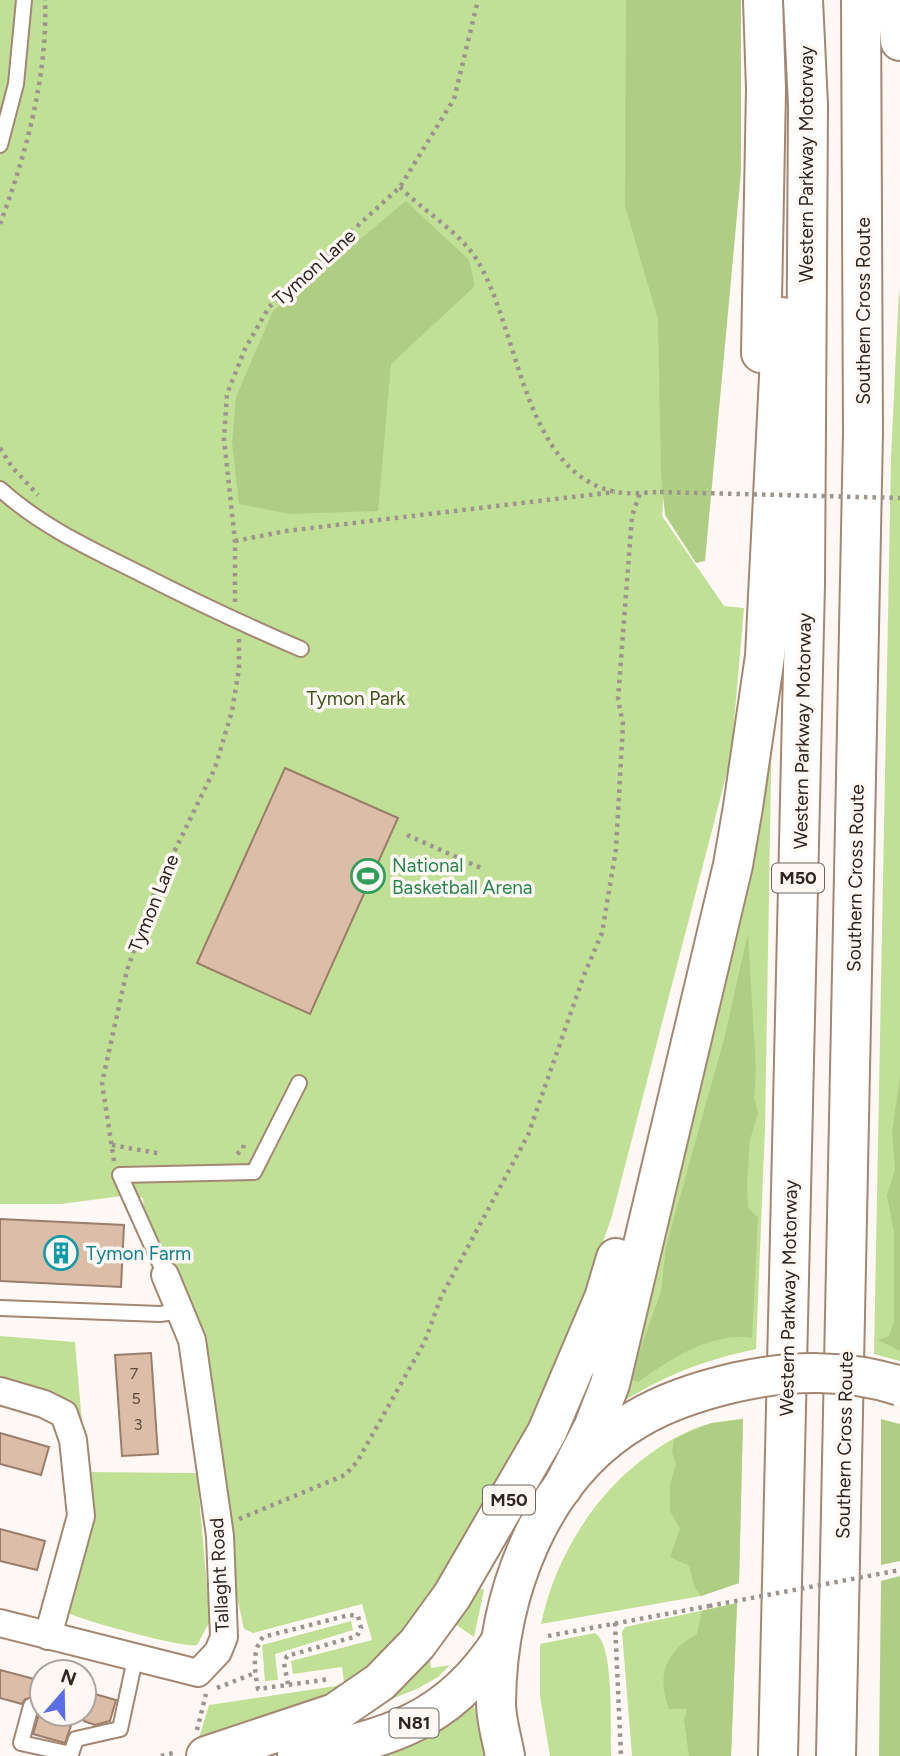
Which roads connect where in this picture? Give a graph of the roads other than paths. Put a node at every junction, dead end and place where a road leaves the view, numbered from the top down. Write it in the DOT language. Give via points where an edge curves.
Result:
graph roads {
  1 [pos="24,0"];
  2 [pos="763,0"];
  3 [pos="801,0"];
  4 [pos="861,0"];
  5 [pos="897,0"];
  6 [pos="900,41"];
  7 [pos="0,145"];
  8 [pos="0,489"];
  9 [pos="302,649"];
  10 [pos="753,747"];
  11 [pos="691,1042"];
  12 [pos="299,1083"];
  13 [pos="165,1275"];
  14 [pos="0,1308"];
  15 [pos="181,1311"];
  16 [pos="900,1386"];
  17 [pos="0,1391"];
  18 [pos="562,1488"];
  19 [pos="0,1623"];
  20 [pos="48,1636"];
  21 [pos="501,1641"];
  22 [pos="135,1659"];
  23 [pos="28,1717"];
  24 [pos="206,1756"];
  25 [pos="297,1756"];
  26 [pos="505,1756"];
  27 [pos="778,1756"];
  28 [pos="836,1756"];
  1 -- 7 [label="lane" via="16,84"];
  2 -- 10 [label="main road, M50" via="766,89 751,653"];
  3 -- 10 [label="main road, M50" via="787,110 765,656"];
  3 -- 27 [label="main road, Western Parkway Motorway / M50" via="808,105 806,583"];
  4 -- 28 [label="main road, Southern Cross Route" via="863,447"];
  5 -- 6 [label="main road"];
  8 -- 9 [label="lane" via="27,513 68,538"];
  10 -- 11 [label="main road, M50" via="733,865"];
  11 -- 18 [label="main road, M50" via="610,1384"];
  11 -- 24 [label="main road, M50" via="651,1141 604,1298 569,1384 452,1597 417,1644 380,1682 335,1713"];
  12 -- 13 [label="lane" via="254,1172 120,1175"];
  13 -- 15 [label="street"];
  14 -- 15 [label="lane"];
  15 -- 22 [label="street, Tallaght Road" via="192,1340 213,1473 225,1617 221,1644 198,1674"];
  16 -- 18 [label="main road, N81, bridge" via="813,1373 764,1376 701,1391 637,1418 591,1454"];
  17 -- 20 [label="street" via="64,1414 73,1440 81,1516"];
  18 -- 21 [label="main road, N81" via="521,1561"];
  19 -- 20 [label="street, Tallaght Road"];
  20 -- 22 [label="street, Tallaght Road"];
  21 -- 25 [label="main road, N81" via="457,1695 436,1712 373,1739"];
  21 -- 26 [label="main road, N81" via="496,1706"];
  22 -- 23 [label="lane" via="120,1729 76,1739 71,1754 21,1742"];
}
